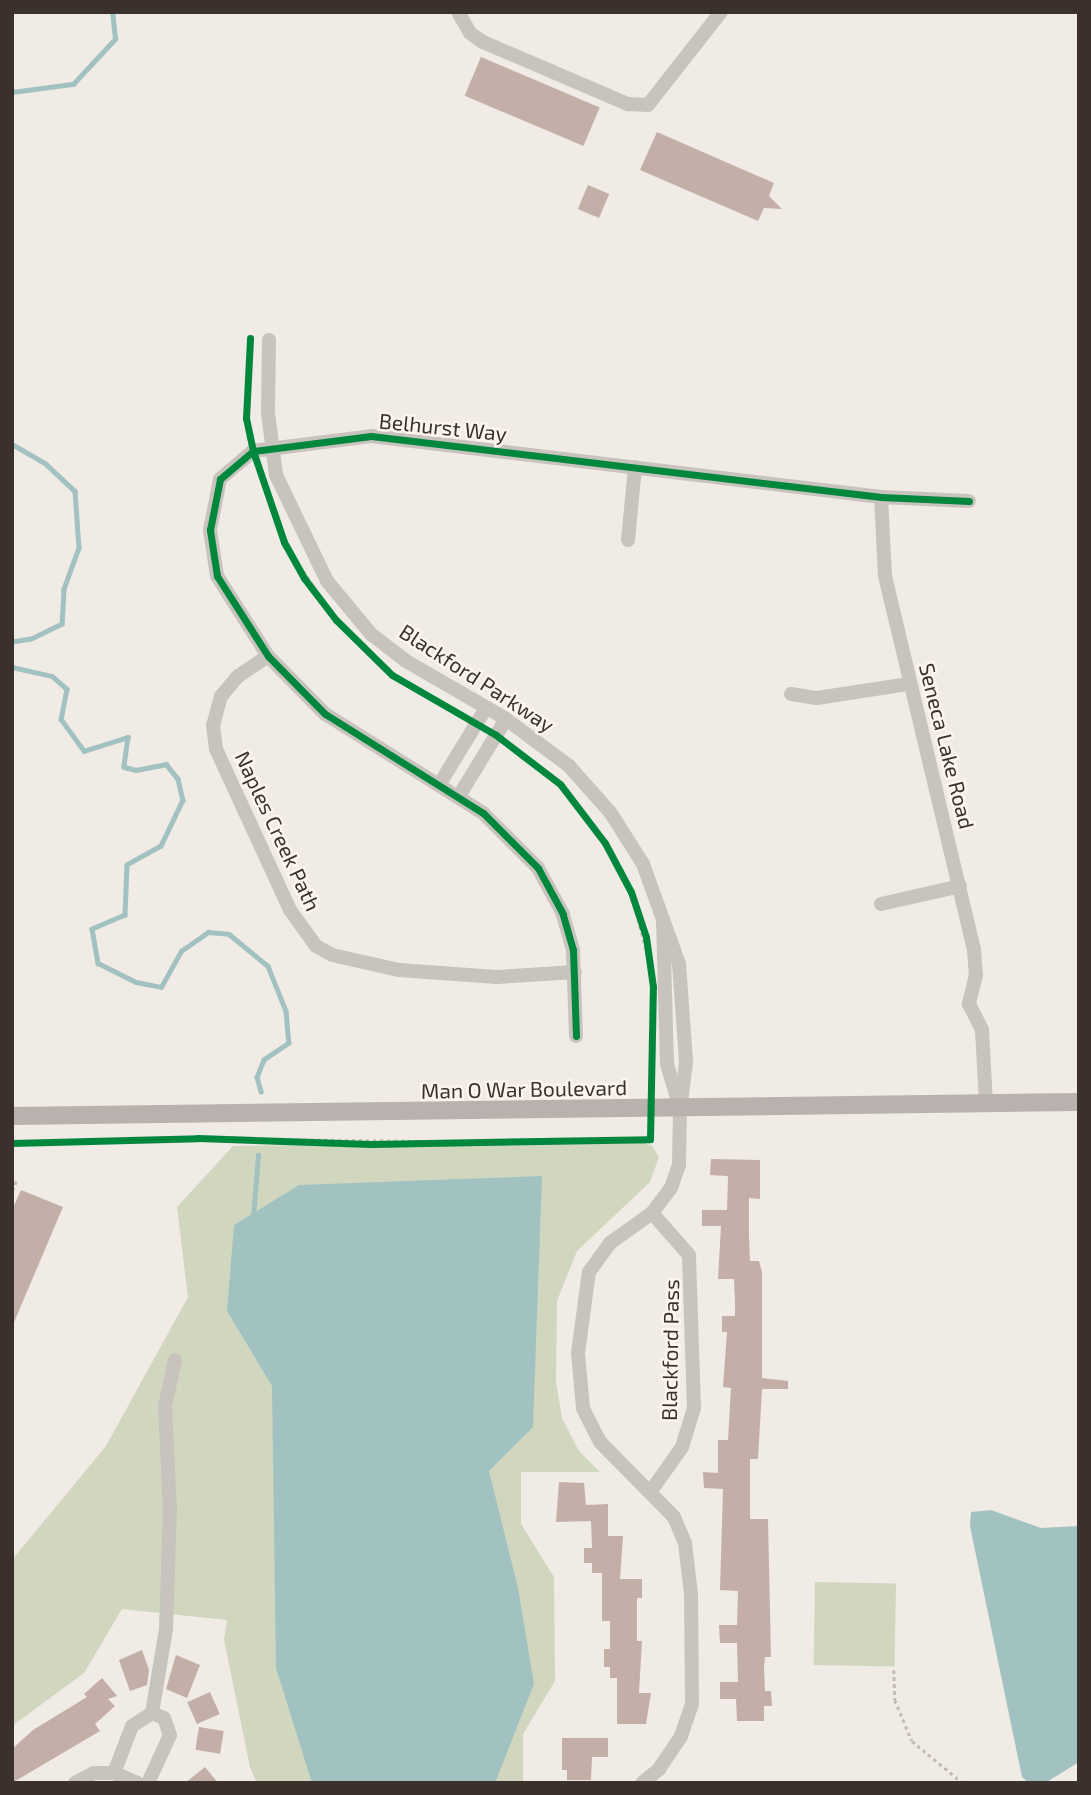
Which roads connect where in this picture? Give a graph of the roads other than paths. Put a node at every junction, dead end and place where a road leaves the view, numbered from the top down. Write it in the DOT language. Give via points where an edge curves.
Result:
graph roads {
  1 [pos="458,12"];
  2 [pos="722,12"];
  3 [pos="269,340"];
  4 [pos="271,447"];
  5 [pos="635,467"];
  6 [pos="881,496"];
  7 [pos="969,502"];
  8 [pos="628,540"];
  9 [pos="268,656"];
  10 [pos="909,684"];
  11 [pos="791,694"];
  12 [pos="486,708"];
  13 [pos="506,719"];
  14 [pos="439,785"];
  15 [pos="459,796"];
  16 [pos="960,886"];
  17 [pos="881,904"];
  18 [pos="575,972"];
  19 [pos="576,1037"];
  20 [pos="1079,1102"];
  21 [pos="986,1103"];
  22 [pos="680,1108"];
  23 [pos="12,1115"];
  24 [pos="652,1213"];
  25 [pos="176,1360"];
  26 [pos="651,1491"];
  27 [pos="152,1713"];
  28 [pos="114,1773"];
  29 [pos="75,1783"];
  30 [pos="137,1783"];
  31 [pos="148,1783"];
  32 [pos="642,1783"];
  1 -- 2 [label="street" via="470,33 483,41 628,104 648,105"];
  3 -- 4 [label="street, Blackford Parkway"];
  4 -- 5 [label="street, Belhurst Way" via="372,436"];
  4 -- 9 [label="street, Belhurst Way" via="253,451 220,479 212,503 217,576"];
  4 -- 12 [label="street, Blackford Parkway" via="276,475 311,555 346,606 406,661"];
  5 -- 6 [label="street, Belhurst Way"];
  5 -- 8 [label="street"];
  6 -- 7 [label="street, Belhurst Way"];
  6 -- 10 [label="street, Seneca Lake Road" via="885,576"];
  9 -- 14 [label="street, Belhurst Way" via="326,714"];
  9 -- 18 [label="street, Naples Creek Path" via="238,676 221,696 213,725 216,749 290,910 316,946 332,955 399,970 497,977"];
  10 -- 11 [label="street" via="817,698"];
  10 -- 16 [label="street, Seneca Lake Road"];
  12 -- 13 [label="street, Blackford Parkway"];
  12 -- 14 [label="street"];
  13 -- 15 [label="street"];
  13 -- 22 [label="street, Blackford Parkway" via="569,766 610,812 643,864 663,922 667,1063"];
  14 -- 15 [label="street, Belhurst Way"];
  15 -- 18 [label="street, Belhurst Way" via="504,830 538,868 563,914"];
  16 -- 17 [label="street"];
  16 -- 21 [label="street, Seneca Lake Road" via="975,962 969,1004 982,1030"];
  18 -- 19 [label="street, Belhurst Way"];
  20 -- 21 [label="main road, Man O War Boulevard"];
  21 -- 22 [label="main road, Man O War Boulevard"];
  22 -- 23 [label="main road, Man O War Boulevard"];
  22 -- 24 [label="street, Blackford Parkway" via="680,1165 671,1188"];
  24 -- 26 [label="street, Blackford Pass" via="690,1255 694,1408 682,1447"];
  24 -- 26 [label="street, Blackford Parkway" via="610,1243 589,1272 578,1353 583,1408 600,1442"];
  25 -- 27 [label="street" via="164,1406 170,1511 167,1603"];
  26 -- 32 [label="street, Blackford Parkway" via="674,1517 685,1543 691,1594 692,1704 681,1736 659,1769"];
  27 -- 28 [label="street" via="132,1726"];
  27 -- 31 [label="street" via="164,1718 170,1735"];
  28 -- 29 [label="street" via="94,1773"];
  28 -- 30 [label="street"];
}
